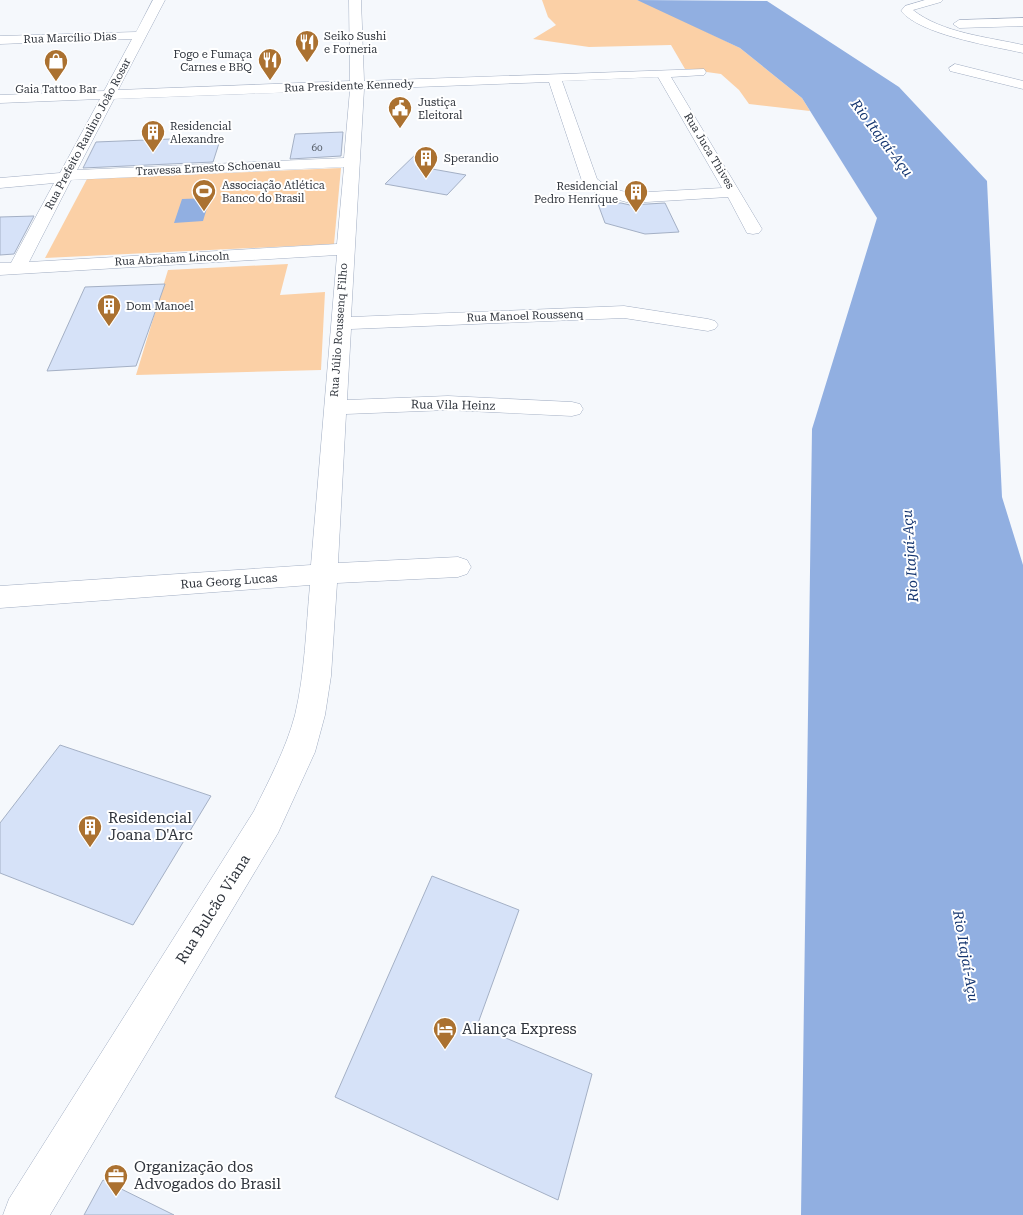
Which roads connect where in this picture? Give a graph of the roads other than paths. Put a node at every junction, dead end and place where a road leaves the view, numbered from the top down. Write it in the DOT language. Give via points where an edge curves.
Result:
graph roads {
  1 [pos="158,0"];
  2 [pos="355,0"];
  3 [pos="938,0"];
  4 [pos="1023,22"];
  5 [pos="933,25"];
  6 [pos="140,35"];
  7 [pos="0,40"];
  8 [pos="1023,49"];
  9 [pos="955,68"];
  10 [pos="699,72"];
  11 [pos="663,74"];
  12 [pos="357,78"];
  13 [pos="554,78"];
  14 [pos="1023,85"];
  15 [pos="108,95"];
  16 [pos="0,99"];
  17 [pos="351,162"];
  18 [pos="65,177"];
  19 [pos="0,183"];
  20 [pos="734,192"];
  21 [pos="753,229"];
  22 [pos="345,249"];
  23 [pos="8,269"];
  24 [pos="341,323"];
  25 [pos="708,324"];
  26 [pos="334,407"];
  27 [pos="572,409"];
  28 [pos="458,567"];
  29 [pos="324,574"];
  30 [pos="0,597"];
  31 [pos="25,1215"];
  1 -- 6 [label="street, Rua Prefeito Raulino João Rosar"];
  2 -- 12 [label="street, Rua Júlio Roussenq Filho"];
  3 -- 5 [label="street" via="915,5 907,11"];
  4 -- 5 [label="street"];
  5 -- 8 [label="street"];
  6 -- 7 [label="street, Rua Marcílio Dias"];
  6 -- 15 [label="street, Rua Prefeito Raulino João Rosar"];
  9 -- 14 [label="street"];
  10 -- 11 [label="street, Rua Presidente Kennedy"];
  11 -- 13 [label="street, Rua Presidente Kennedy"];
  11 -- 20 [label="street, Rua Juca Thives"];
  12 -- 13 [label="street, Rua Presidente Kennedy"];
  12 -- 15 [label="street, Rua Presidente Kennedy" via="319,88"];
  12 -- 17 [label="street, Rua Júlio Roussenq Filho"];
  13 -- 20 [label="street" via="590,181 603,191 630,198"];
  15 -- 16 [label="street, Rua Presidente Kennedy"];
  15 -- 18 [label="street, Rua Prefeito Raulino João Rosar"];
  17 -- 18 [label="street, Travessa Ernesto Schoenau"];
  17 -- 22 [label="street, Rua Júlio Roussenq Filho"];
  18 -- 19 [label="street, Travessa Ernesto Schoenau"];
  18 -- 23 [label="street, Rua Prefeito Raulino João Rosar"];
  20 -- 21 [label="street, Rua Juca Thives"];
  22 -- 23 [label="street, Rua Abraham Lincoln"];
  22 -- 24 [label="street, Rua Júlio Roussenq Filho"];
  24 -- 25 [label="street, Rua Manoel Roussenq" via="624,312"];
  24 -- 26 [label="street, Rua Júlio Roussenq Filho"];
  26 -- 27 [label="street, Rua Vila Heinz" via="448,403"];
  26 -- 29 [label="street, Rua Júlio Roussenq Filho"];
  28 -- 29 [label="street, Rua Georg Lucas"];
  29 -- 30 [label="street, Rua Georg Lucas"];
  29 -- 31 [label="street, Rua Bulcão Viana" via="316,676 310,715 299,752 266,822"];
}
